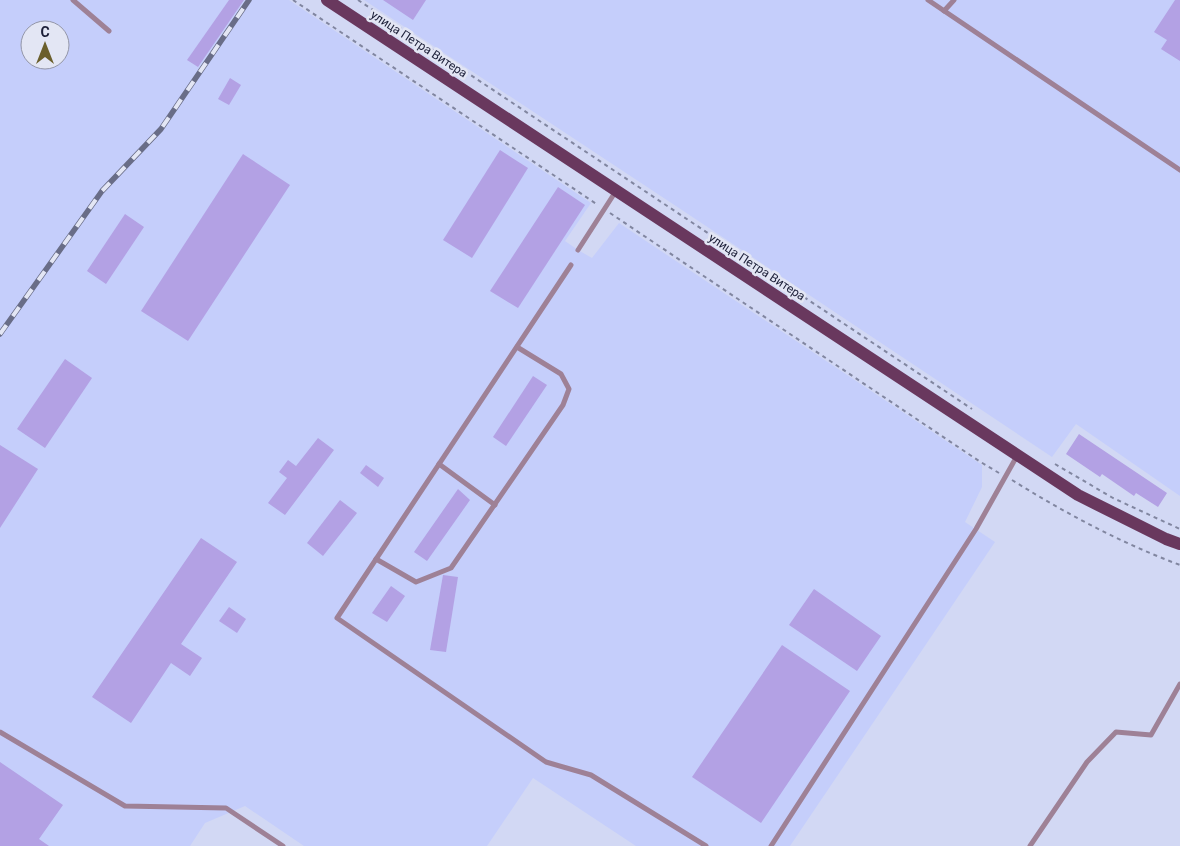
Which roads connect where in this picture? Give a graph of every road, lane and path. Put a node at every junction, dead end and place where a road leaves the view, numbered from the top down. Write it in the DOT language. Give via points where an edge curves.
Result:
graph roads {
  1 [pos="73,0"];
  2 [pos="293,0"];
  3 [pos="327,0"];
  4 [pos="358,0"];
  5 [pos="928,0"];
  6 [pos="954,0"];
  7 [pos="944,11"];
  8 [pos="109,31"];
  9 [pos="1180,170"];
  10 [pos="616,191"];
  11 [pos="604,209"];
  12 [pos="578,250"];
  13 [pos="571,265"];
  14 [pos="517,347"];
  15 [pos="976,412"];
  16 [pos="1017,455"];
  17 [pos="1050,461"];
  18 [pos="439,464"];
  19 [pos="1005,476"];
  20 [pos="495,505"];
  21 [pos="1180,529"];
  22 [pos="1180,544"];
  23 [pos="376,559"];
  24 [pos="1180,565"];
  25 [pos="1180,684"];
  26 [pos="0,732"];
  27 [pos="283,846"];
  28 [pos="706,846"];
  29 [pos="771,846"];
  30 [pos="1030,846"];
  1 -- 8 [label="lane"];
  2 -- 11 [label="path"];
  3 -- 10 [label="main road, улица Петра Витера"];
  4 -- 15 [label="path"];
  5 -- 7 [label="lane"];
  6 -- 7 [label="lane"];
  7 -- 9 [label="lane"];
  10 -- 11 [label="lane"];
  10 -- 16 [label="main road, улица Петра Витера"];
  11 -- 12 [label="lane"];
  11 -- 19 [label="path"];
  13 -- 14 [label="lane"];
  14 -- 18 [label="lane"];
  14 -- 20 [label="lane" via="561,374 569,389 563,406"];
  16 -- 19 [label="lane"];
  16 -- 22 [label="main road, улица Петра Витера" via="1078,495"];
  17 -- 21 [label="path" via="1113,498"];
  18 -- 20 [label="lane"];
  18 -- 23 [label="lane"];
  19 -- 24 [label="path" via="1098,528"];
  19 -- 29 [label="lane" via="976,529"];
  20 -- 23 [label="lane" via="451,568 416,582"];
  23 -- 28 [label="lane" via="337,618 546,762 591,775"];
  25 -- 30 [label="lane" via="1150,735 1116,732 1087,762"];
  26 -- 27 [label="lane" via="125,806 226,808"];
}
